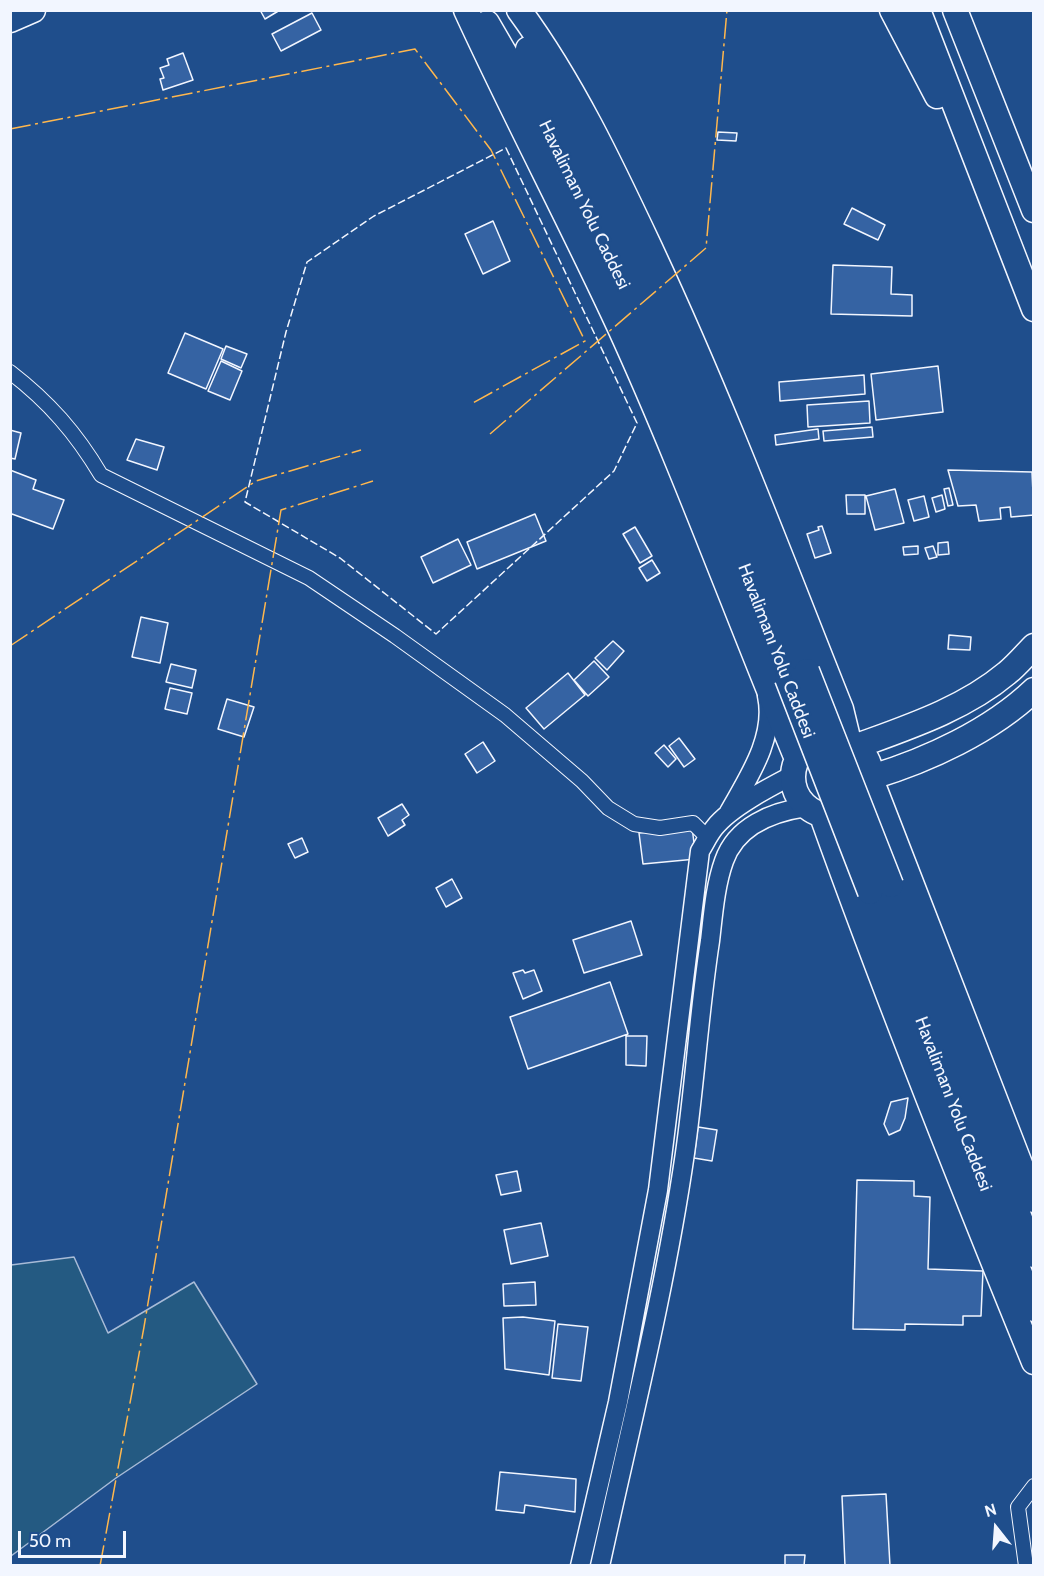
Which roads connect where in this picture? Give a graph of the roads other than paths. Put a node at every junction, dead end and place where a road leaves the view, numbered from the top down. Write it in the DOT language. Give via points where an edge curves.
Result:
graph roads {
  1 [pos="33,10"];
  2 [pos="466,10"];
  3 [pos="479,10"];
  4 [pos="507,10"];
  5 [pos="519,10"];
  6 [pos="892,10"];
  7 [pos="918,10"];
  8 [pos="955,10"];
  9 [pos="972,10"];
  10 [pos="10,20"];
  11 [pos="1034,205"];
  12 [pos="1034,210"];
  13 [pos="1017,267"];
  14 [pos="1034,309"];
  15 [pos="10,372"];
  16 [pos="1034,646"];
  17 [pos="786,676"];
  18 [pos="1034,690"];
  19 [pos="853,744"];
  20 [pos="795,767"];
  21 [pos="872,779"];
  22 [pos="814,811"];
  23 [pos="726,816"];
  24 [pos="708,838"];
  25 [pos="880,888"];
  26 [pos="1034,1200"];
  27 [pos="1034,1254"];
  28 [pos="1034,1309"];
  29 [pos="1034,1362"];
  30 [pos="1034,1486"];
  31 [pos="580,1566"];
  32 [pos="600,1566"];
  33 [pos="1026,1566"];
  1 -- 10 [label="highway"];
  2 -- 17 [label="highway" via="619,326 661,423"];
  3 -- 17 [label="highway, Havalimanı Yolu Caddesi" via="525,87 631,299 678,404"];
  4 -- 17 [label="highway, Havalimanı Yolu Caddesi" via="656,301 698,397"];
  5 -- 19 [label="highway" via="581,109 659,267 722,412"];
  6 -- 13 [label="highway" via="960,139"];
  7 -- 13 [label="highway"];
  8 -- 12 [label="highway"];
  9 -- 11 [label="highway" via="981,52"];
  13 -- 14 [label="highway"];
  15 -- 24 [label="street" via="50,406 100,475 309,578 505,715 608,808 634,824 660,828 693,823"];
  16 -- 19 [label="highway" via="1008,673 959,705"];
  17 -- 20 [label="highway"];
  17 -- 23 [label="street" via="769,704 762,749"];
  17 -- 25 [label="highway, Havalimanı Yolu Caddesi, bridge"];
  18 -- 21 [label="highway" via="970,736"];
  19 -- 20 [label="highway" via="824,739 808,746"];
  19 -- 21 [label="highway" via="868,759"];
  20 -- 22 [label="highway" via="796,792"];
  20 -- 23 [label="street"];
  21 -- 22 [label="highway" via="868,794 857,808 840,816"];
  21 -- 26 [label="highway"];
  22 -- 29 [label="highway"];
  22 -- 32 [label="street" via="774,814 752,824 724,860 663,1286"];
  23 -- 24 [label="street"];
  24 -- 31 [label="street" via="700,850 658,1190 618,1402"];
  25 -- 27 [label="highway, Havalimanı Yolu Caddesi"];
  25 -- 28 [label="highway, Havalimanı Yolu Caddesi"];
  30 -- 33 [label="street" via="1018,1507"];
}
